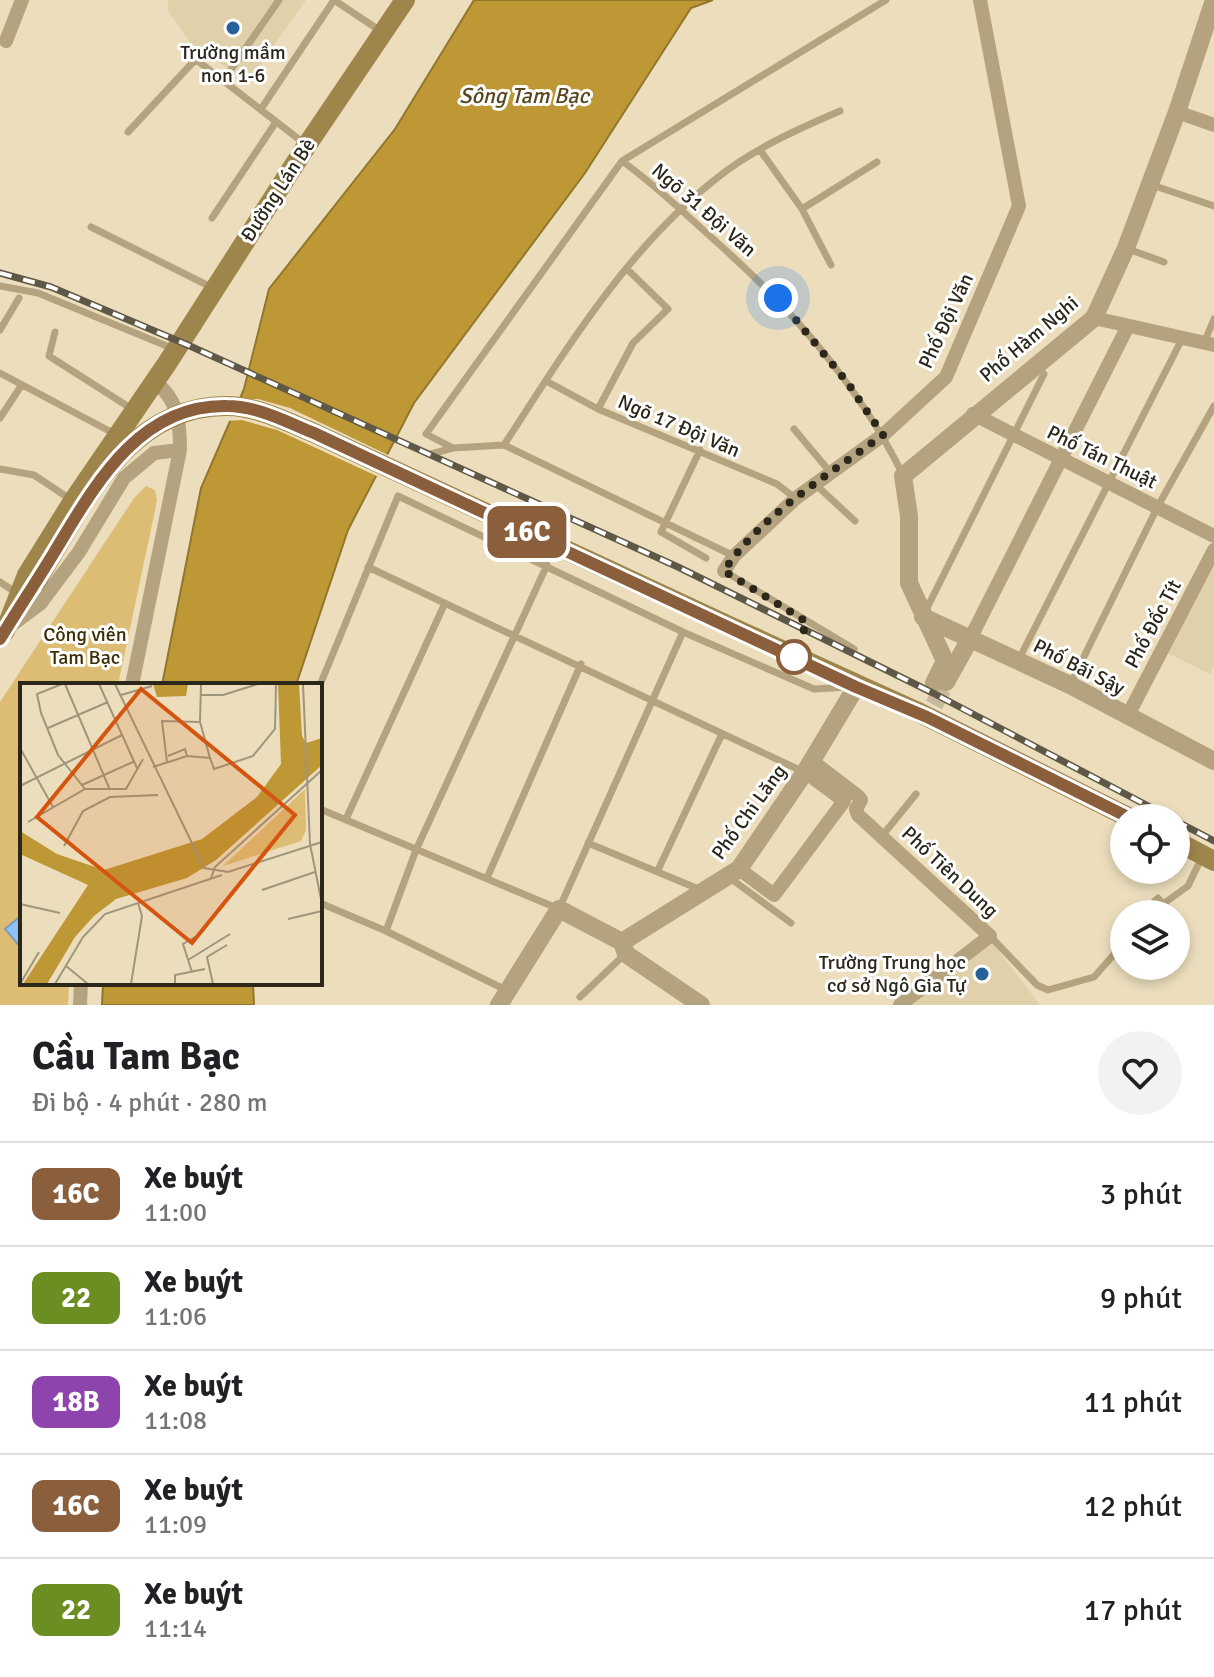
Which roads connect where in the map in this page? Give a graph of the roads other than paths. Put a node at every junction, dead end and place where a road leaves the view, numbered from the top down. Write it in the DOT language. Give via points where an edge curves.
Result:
graph roads {
  1 [pos="22,0"];
  2 [pos="279,0"];
  3 [pos="334,0"];
  4 [pos="405,0"];
  5 [pos="886,0"];
  6 [pos="980,0"];
  7 [pos="1214,0"];
  8 [pos="1209,27"];
  9 [pos="382,33"];
  10 [pos="6,41"];
  11 [pos="185,51"];
  12 [pos="196,59"];
  13 [pos="223,81"];
  14 [pos="261,109"];
  15 [pos="840,111"];
  16 [pos="1177,112"];
  17 [pos="276,122"];
  18 [pos="1214,125"];
  19 [pos="128,132"];
  20 [pos="307,145"];
  21 [pos="760,150"];
  22 [pos="622,161"];
  23 [pos="877,162"];
  24 [pos="1150,184"];
  25 [pos="1214,206"];
  26 [pos="802,209"];
  27 [pos="682,210"];
  28 [pos="212,218"];
  29 [pos="91,227"];
  30 [pos="1126,248"];
  31 [pos="1164,262"];
  32 [pos="831,265"];
  33 [pos="627,269"];
  34 [pos="0,286"];
  35 [pos="215,289"];
  36 [pos="19,298"];
  37 [pos="1094,318"];
  38 [pos="1214,319"];
  39 [pos="1128,326"];
  40 [pos="0,330"];
  41 [pos="55,332"];
  42 [pos="1182,339"];
  43 [pos="1209,344"];
  44 [pos="176,350"];
  45 [pos="0,373"];
  46 [pos="1044,374"];
  47 [pos="155,382"];
  48 [pos="548,382"];
  49 [pos="21,386"];
  50 [pos="1214,406"];
  51 [pos="598,409"];
  52 [pos="134,410"];
  53 [pos="973,414"];
  54 [pos="0,418"];
  55 [pos="794,429"];
  56 [pos="117,435"];
  57 [pos="883,435"];
  58 [pos="1012,436"];
  59 [pos="504,445"];
  60 [pos="453,448"];
  61 [pos="180,450"];
  62 [pos="700,450"];
  63 [pos="431,454"];
  64 [pos="1063,460"];
  65 [pos="1,472"];
  66 [pos="831,473"];
  67 [pos="903,476"];
  68 [pos="815,484"];
  69 [pos="1110,485"];
  70 [pos="796,498"];
  71 [pos="73,501"];
  72 [pos="1158,506"];
  73 [pos="855,521"];
  74 [pos="665,523"];
  75 [pos="1214,536"];
  76 [pos="1214,550"];
  77 [pos="734,556"];
  78 [pos="706,558"];
  79 [pos="547,565"];
  80 [pos="368,567"];
  81 [pos="724,571"];
  82 [pos="0,582"];
  83 [pos="28,588"];
  84 [pos="445,603"];
  85 [pos="923,617"];
  86 [pos="683,632"];
  87 [pos="514,633"];
  88 [pos="2,635"];
  89 [pos="970,639"];
  90 [pos="854,649"];
  91 [pos="1018,661"];
  92 [pos="581,664"];
  93 [pos="132,683"];
  94 [pos="321,683"];
  95 [pos="1070,685"];
  96 [pos="856,687"];
  97 [pos="651,699"];
  98 [pos="930,700"];
  99 [pos="1127,717"];
  100 [pos="721,736"];
  101 [pos="1214,761"];
  102 [pos="808,767"];
  103 [pos="916,794"];
  104 [pos="1110,806"];
  105 [pos="322,810"];
  106 [pos="346,819"];
  107 [pos="882,836"];
  108 [pos="588,843"];
  109 [pos="1190,848"];
  110 [pos="416,850"];
  111 [pos="1209,858"];
  112 [pos="658,870"];
  113 [pos="734,873"];
  114 [pos="487,878"];
  115 [pos="707,892"];
  116 [pos="1169,900"];
  117 [pos="322,904"];
  118 [pos="559,909"];
  119 [pos="791,923"];
  120 [pos="386,931"];
  121 [pos="990,936"];
  122 [pos="624,948"];
  123 [pos="1110,959"];
  124 [pos="81,985"];
  125 [pos="580,997"];
  126 [pos="504,998"];
  127 [pos="80,1005"];
  128 [pos="700,1005"];
  129 [pos="900,1005"];
  1 -- 10 [label="street"];
  2 -- 13 [label="lane"];
  3 -- 9 [label="lane"];
  3 -- 14 [label="lane"];
  4 -- 9 [label="main road, Đường Lán Bè"];
  5 -- 22 [label="lane"];
  6 -- 57 [label="street, Phố Đội Văn" via="1019,206 946,377"];
  7 -- 8 [label="street, Phố Hàm Nghi"];
  8 -- 16 [label="street, Phố Hàm Nghi"];
  9 -- 20 [label="main road, Đường Lán Bè"];
  11 -- 12 [label="lane"];
  12 -- 13 [label="lane"];
  12 -- 19 [label="lane"];
  13 -- 14 [label="lane"];
  14 -- 17 [label="lane"];
  15 -- 21 [label="lane"];
  16 -- 18 [label="street"];
  16 -- 24 [label="street, Phố Hàm Nghi"];
  17 -- 20 [label="lane"];
  17 -- 28 [label="lane"];
  20 -- 35 [label="main road, Đường Lán Bè"];
  21 -- 26 [label="lane"];
  21 -- 27 [label="lane" via="716,178"];
  22 -- 27 [label="lane, Ngõ 31 Đội Văn"];
  22 -- 60 [label="lane" via="426,434"];
  23 -- 26 [label="lane"];
  24 -- 25 [label="lane"];
  24 -- 30 [label="street, Phố Hàm Nghi"];
  26 -- 32 [label="lane"];
  27 -- 33 [label="lane"];
  27 -- 57 [label="lane, Ngõ 31 Đội Văn" via="790,310"];
  29 -- 35 [label="lane"];
  30 -- 31 [label="lane"];
  30 -- 37 [label="street, Phố Hàm Nghi"];
  33 -- 48 [label="lane"];
  33 -- 51 [label="lane" via="668,309 633,343"];
  34 -- 44 [label="lane" via="51,298"];
  35 -- 44 [label="main road, Đường Lán Bè"];
  36 -- 40 [label="lane"];
  37 -- 39 [label="street"];
  37 -- 53 [label="street, Phố Hàm Nghi"];
  38 -- 43 [label="lane"];
  39 -- 42 [label="street"];
  39 -- 64 [label="street"];
  41 -- 52 [label="lane" via="49,356"];
  42 -- 43 [label="street"];
  42 -- 69 [label="lane"];
  44 -- 47 [label="main road, Đường Lán Bè"];
  45 -- 49 [label="lane"];
  46 -- 58 [label="lane"];
  47 -- 52 [label="main road, Đường Lán Bè"];
  47 -- 61 [label="street" via="170,393 180,424"];
  48 -- 51 [label="lane, Ngõ 17 Đội Văn"];
  48 -- 59 [label="lane"];
  49 -- 54 [label="lane"];
  49 -- 56 [label="lane"];
  50 -- 72 [label="lane"];
  51 -- 62 [label="lane, Ngõ 17 Đội Văn"];
  52 -- 56 [label="main road, Đường Lán Bè"];
  53 -- 58 [label="street, Phố Tán Thuật"];
  53 -- 67 [label="street, Phố Hàm Nghi"];
  55 -- 66 [label="lane"];
  56 -- 71 [label="main road, Đường Lán Bè"];
  57 -- 66 [label="street, Phố Đội Văn"];
  57 -- 67 [label="lane, Ngõ 31 Đội Văn"];
  58 -- 64 [label="street, Phố Tán Thuật"];
  58 -- 85 [label="lane"];
  59 -- 60 [label="lane"];
  59 -- 74 [label="lane"];
  60 -- 63 [label="lane"];
  61 -- 88 [label="street" via="154,453 124,478 40,604"];
  61 -- 93 [label="street"];
  62 -- 70 [label="lane, Ngõ 17 Đội Văn" via="777,484"];
  62 -- 74 [label="lane"];
  64 -- 69 [label="street, Phố Tán Thuật"];
  64 -- 89 [label="street"];
  65 -- 71 [label="lane" via="34,475"];
  66 -- 68 [label="street, Phố Đội Văn"];
  67 -- 85 [label="street" via="909,583"];
  68 -- 70 [label="street, Phố Đội Văn"];
  68 -- 73 [label="lane"];
  69 -- 72 [label="street, Phố Tán Thuật"];
  69 -- 91 [label="lane"];
  70 -- 77 [label="street, Phố Đội Văn"];
  71 -- 83 [label="main road, Đường Lán Bè" via="27,575"];
  72 -- 75 [label="street, Phố Tán Thuật"];
  72 -- 95 [label="lane"];
  74 -- 77 [label="lane"];
  74 -- 78 [label="lane" via="661,532"];
  76 -- 99 [label="street, Phố Đốc Tít"];
  77 -- 81 [label="street, Phố Đội Văn"];
  79 -- 80 [label="lane" via="398,496"];
  79 -- 86 [label="lane"];
  79 -- 87 [label="lane"];
  80 -- 84 [label="lane"];
  80 -- 94 [label="lane"];
  81 -- 90 [label="lane"];
  82 -- 83 [label="lane"];
  83 -- 88 [label="main road"];
  83 -- 96 [label="main road, bridge" via="101,476 127,446 171,417 228,405 314,433"];
  84 -- 87 [label="lane"];
  84 -- 106 [label="lane"];
  85 -- 89 [label="street, Phố Bãi Sậy"];
  85 -- 98 [label="street" via="945,661"];
  86 -- 96 [label="lane" via="814,689"];
  86 -- 97 [label="lane"];
  87 -- 92 [label="lane"];
  87 -- 110 [label="lane"];
  89 -- 91 [label="street, Phố Bãi Sậy"];
  89 -- 98 [label="street"];
  91 -- 95 [label="street, Phố Bãi Sậy"];
  92 -- 97 [label="lane"];
  92 -- 114 [label="lane"];
  95 -- 99 [label="street, Phố Bãi Sậy"];
  96 -- 98 [label="main road"];
  96 -- 102 [label="street, Phố Chi Lăng"];
  97 -- 100 [label="lane"];
  97 -- 108 [label="lane"];
  98 -- 104 [label="main road"];
  99 -- 101 [label="street, Phố Bãi Sậy"];
  100 -- 102 [label="lane"];
  100 -- 112 [label="lane"];
  102 -- 107 [label="street, Phố Tiên Dung" via="858,796 858,815"];
  102 -- 113 [label="street, Phố Chi Lăng"];
  102 -- 113 [label="street" via="844,801 774,895"];
  103 -- 107 [label="lane"];
  105 -- 106 [label="lane"];
  106 -- 110 [label="lane"];
  107 -- 121 [label="street, Phố Tiên Dung"];
  108 -- 112 [label="lane"];
  108 -- 118 [label="lane"];
  109 -- 111 [label="main road"];
  110 -- 114 [label="lane"];
  110 -- 120 [label="lane"];
  111 -- 116 [label="lane" via="1188,886"];
  112 -- 115 [label="lane"];
  113 -- 115 [label="street, Phố Chi Lăng"];
  113 -- 119 [label="lane"];
  114 -- 118 [label="lane"];
  115 -- 122 [label="street, Phố Chi Lăng"];
  117 -- 120 [label="lane"];
  118 -- 122 [label="street"];
  118 -- 126 [label="street"];
  120 -- 126 [label="lane"];
  121 -- 123 [label="lane" via="1048,990 1094,977"];
  121 -- 129 [label="street, Phố Tiên Dung"];
  122 -- 125 [label="lane"];
  122 -- 128 [label="street"];
  124 -- 127 [label="street"];
}
